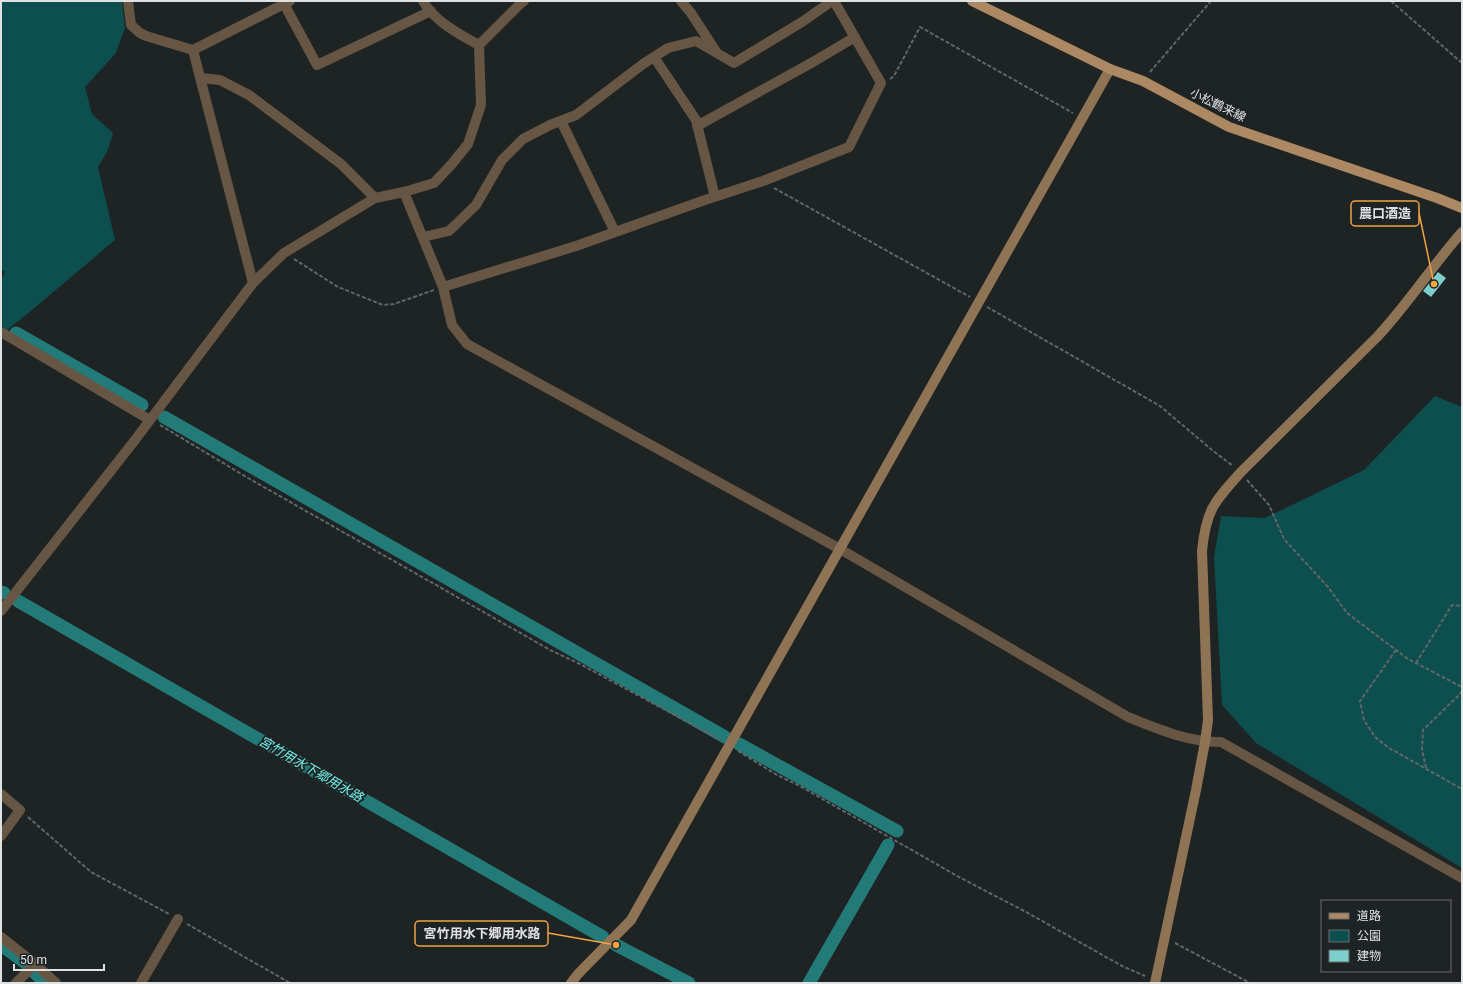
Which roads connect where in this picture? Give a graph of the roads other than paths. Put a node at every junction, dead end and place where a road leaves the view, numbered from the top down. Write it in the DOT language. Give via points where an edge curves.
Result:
graph roads {
  1 [pos="128,1"];
  2 [pos="423,1"];
  3 [pos="524,1"];
  4 [pos="833,1"];
  5 [pos="972,1"];
  6 [pos="685,2"];
  7 [pos="287,3"];
  8 [pos="431,11"];
  9 [pos="855,37"];
  10 [pos="479,45"];
  11 [pos="193,50"];
  12 [pos="716,52"];
  13 [pos="654,57"];
  14 [pos="1110,69"];
  15 [pos="201,78"];
  16 [pos="561,121"];
  17 [pos="697,126"];
  18 [pos="404,192"];
  19 [pos="715,197"];
  20 [pos="375,198"];
  21 [pos="1462,208"];
  22 [pos="615,232"];
  23 [pos="1462,232"];
  24 [pos="423,237"];
  25 [pos="253,283"];
  26 [pos="443,287"];
  27 [pos="1,332"];
  28 [pos="150,420"];
  29 [pos="840,549"];
  30 [pos="1,611"];
  31 [pos="1205,742"];
  32 [pos="1,794"];
  33 [pos="1,836"];
  34 [pos="1462,878"];
  35 [pos="178,919"];
  36 [pos="1,937"];
  37 [pos="35,964"];
  38 [pos="1155,982"];
  39 [pos="16,983"];
  40 [pos="56,983"];
  41 [pos="141,983"];
  42 [pos="571,983"];
  1 -- 11 [label="street" via="131,26 140,34"];
  2 -- 8 [label="street"];
  3 -- 10 [label="street"];
  4 -- 9 [label="street"];
  4 -- 12 [label="street" via="734,63"];
  5 -- 14 [label="main road, 小松鶴来線"];
  6 -- 12 [label="street"];
  7 -- 8 [label="street" via="317,66"];
  7 -- 11 [label="street"];
  8 -- 10 [label="street" via="456,33"];
  9 -- 17 [label="street"];
  9 -- 19 [label="street" via="881,83 849,147"];
  10 -- 18 [label="street" via="481,105 468,144 434,184"];
  11 -- 15 [label="street"];
  12 -- 13 [label="street" via="696,40 668,48"];
  13 -- 16 [label="street" via="576,115"];
  13 -- 17 [label="street" via="696,120"];
  14 -- 21 [label="main road, 小松鶴来線" via="1142,81 1229,127"];
  14 -- 29 [label="street"];
  15 -- 20 [label="street" via="220,80 249,95 341,164"];
  15 -- 25 [label="street"];
  16 -- 22 [label="street"];
  16 -- 24 [label="street" via="523,139 502,160 476,205 448,231"];
  17 -- 19 [label="street"];
  18 -- 20 [label="street"];
  18 -- 24 [label="street"];
  19 -- 22 [label="street"];
  20 -- 25 [label="street" via="284,253"];
  22 -- 26 [label="street"];
  23 -- 31 [label="street" via="1377,338 1241,472 1213,504 1204,532 1208,720"];
  24 -- 26 [label="street"];
  25 -- 28 [label="street"];
  26 -- 29 [label="street" via="452,326 467,344"];
  27 -- 28 [label="street"];
  28 -- 30 [label="street"];
  29 -- 31 [label="street" via="1128,717 1158,730"];
  29 -- 42 [label="street" via="630,920"];
  31 -- 34 [label="street" via="1220,742"];
  31 -- 38 [label="street"];
  32 -- 33 [label="street" via="20,810"];
  35 -- 41 [label="street"];
  36 -- 37 [label="street"];
  37 -- 39 [label="street"];
  37 -- 40 [label="street"];
}
